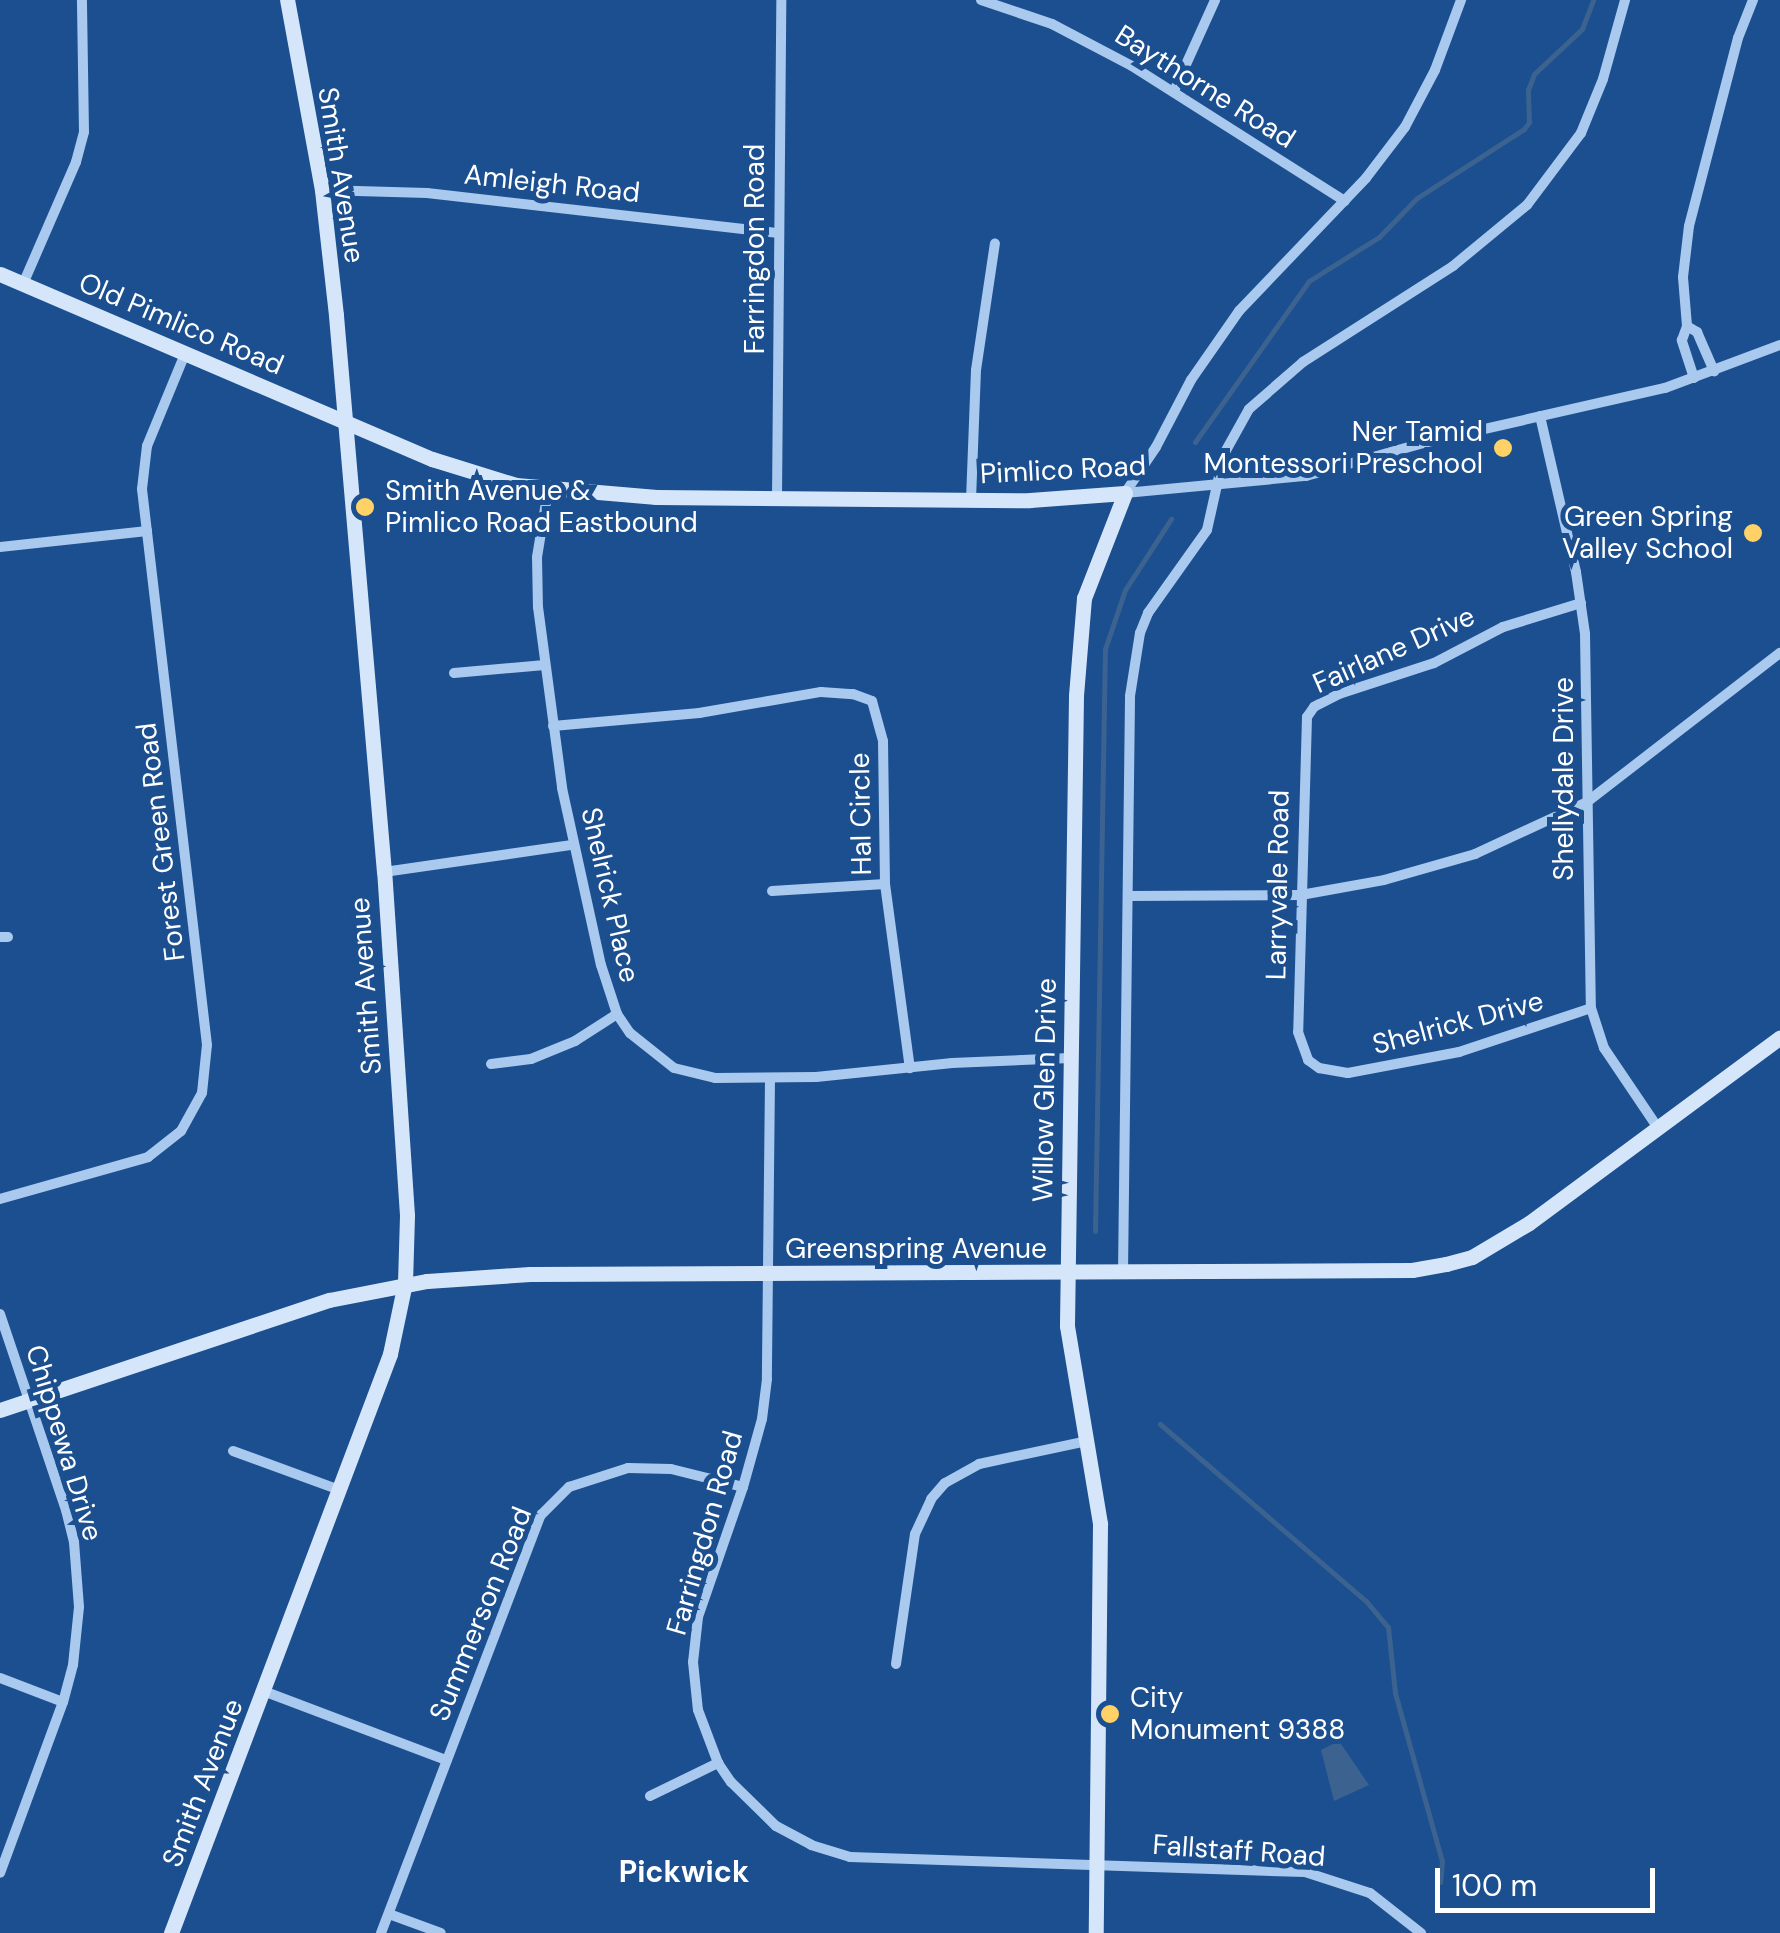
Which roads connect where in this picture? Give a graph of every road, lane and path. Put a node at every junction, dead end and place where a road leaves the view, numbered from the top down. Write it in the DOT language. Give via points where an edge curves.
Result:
graph roads {
  1 [pos="82,0"];
  2 [pos="286,0"];
  3 [pos="781,0"];
  4 [pos="981,0"];
  5 [pos="1215,0"];
  6 [pos="1460,0"];
  7 [pos="1625,0"];
  8 [pos="1753,0"];
  9 [pos="1174,91"];
  10 [pos="322,190"];
  11 [pos="1345,201"];
  12 [pos="777,233"];
  13 [pos="995,244"];
  14 [pos="0,274"];
  15 [pos="23,284"];
  16 [pos="1687,326"];
  17 [pos="1780,346"];
  18 [pos="185,354"];
  19 [pos="1714,371"];
  20 [pos="1694,378"];
  21 [pos="1540,416"];
  22 [pos="343,419"];
  23 [pos="1218,483"];
  24 [pos="548,490"];
  25 [pos="1126,493"];
  26 [pos="778,498"];
  27 [pos="971,500"];
  28 [pos="147,531"];
  29 [pos="0,547"];
  30 [pos="1581,603"];
  31 [pos="1780,653"];
  32 [pos="546,664"];
  33 [pos="454,672"];
  34 [pos="553,726"];
  35 [pos="1303,739"];
  36 [pos="1587,802"];
  37 [pos="572,844"];
  38 [pos="384,872"];
  39 [pos="885,884"];
  40 [pos="772,891"];
  41 [pos="1301,895"];
  42 [pos="1128,896"];
  43 [pos="1591,1008"];
  44 [pos="617,1014"];
  45 [pos="1298,1032"];
  46 [pos="1780,1037"];
  47 [pos="1070,1058"];
  48 [pos="491,1064"];
  49 [pos="910,1068"];
  50 [pos="770,1078"];
  51 [pos="1658,1128"];
  52 [pos="0,1199"];
  53 [pos="1067,1272"];
  54 [pos="1123,1272"];
  55 [pos="770,1274"];
  56 [pos="406,1283"];
  57 [pos="0,1314"];
  58 [pos="30,1400"];
  59 [pos="0,1410"];
  60 [pos="1087,1441"];
  61 [pos="233,1451"];
  62 [pos="743,1487"];
  63 [pos="338,1490"];
  64 [pos="896,1664"];
  65 [pos="0,1678"];
  66 [pos="266,1692"];
  67 [pos="63,1702"];
  68 [pos="446,1760"];
  69 [pos="718,1763"];
  70 [pos="650,1796"];
  71 [pos="1097,1866"];
  72 [pos="0,1873"];
  73 [pos="388,1914"];
  74 [pos="172,1933"];
  75 [pos="381,1933"];
  76 [pos="440,1933"];
  77 [pos="1096,1933"];
  78 [pos="1421,1933"];
  1 -- 15 [label="street" via="84,132"];
  2 -- 10 [label="main road, Smith Avenue"];
  3 -- 12 [label="street, Farringdon Road"];
  4 -- 9 [label="street, Baythorne Road" via="1052,24"];
  5 -- 9 [label="street"];
  6 -- 11 [label="street" via="1420,101"];
  7 -- 23 [label="street" via="1593,107 1548,181 1480,247 1273,385 1231,437"];
  8 -- 16 [label="street" via="1689,226"];
  9 -- 11 [label="street, Baythorne Road"];
  10 -- 12 [label="street, Amleigh Road" via="427,193"];
  10 -- 22 [label="main road, Smith Avenue"];
  11 -- 25 [label="street" via="1238,311"];
  12 -- 26 [label="street, Farringdon Road"];
  13 -- 27 [label="street" via="976,370"];
  14 -- 15 [label="main road, Old Pimlico Road"];
  15 -- 18 [label="main road, Old Pimlico Road"];
  16 -- 19 [label="street" via="1697,332"];
  16 -- 20 [label="street" via="1682,340"];
  17 -- 19 [label="street, Pimlico Road"];
  18 -- 22 [label="main road, Old Pimlico Road"];
  18 -- 28 [label="street, Forest Green Road" via="147,446"];
  19 -- 20 [label="street, Pimlico Road"];
  20 -- 21 [label="street, Pimlico Road"];
  21 -- 23 [label="street, Pimlico Road" via="1306,476"];
  21 -- 30 [label="street, Shellydale Drive"];
  22 -- 24 [label="main road, Pimlico Road" via="432,459"];
  22 -- 38 [label="main road, Smith Avenue"];
  23 -- 25 [label="street, Pimlico Road"];
  23 -- 42 [label="street" via="1206,530 1148,613 1134,652"];
  24 -- 26 [label="main road, Pimlico Road"];
  24 -- 32 [label="street, Shelrick Place" via="537,582"];
  25 -- 27 [label="main road, Pimlico Road"];
  25 -- 47 [label="main road, Willow Glen Drive" via="1092,572 1079,626"];
  26 -- 27 [label="main road, Pimlico Road"];
  28 -- 29 [label="street"];
  28 -- 52 [label="street, Forest Green Road" via="207,1045 202,1093 181,1131 148,1157"];
  30 -- 35 [label="street, Fairlane Drive" via="1324,700 1306,717"];
  30 -- 36 [label="street, Shellydale Drive"];
  31 -- 36 [label="street"];
  32 -- 33 [label="street"];
  32 -- 34 [label="street, Shelrick Place"];
  34 -- 37 [label="street, Shelrick Place"];
  34 -- 39 [label="street, Hal Circle" via="699,714 821,692 872,701 882,741"];
  35 -- 41 [label="street, Larryvale Road"];
  36 -- 41 [label="street" via="1474,854"];
  36 -- 43 [label="street, Shellydale Drive"];
  37 -- 38 [label="street"];
  37 -- 44 [label="street, Shelrick Place"];
  38 -- 56 [label="main road, Smith Avenue"];
  39 -- 40 [label="street"];
  39 -- 49 [label="street, Hal Circle"];
  41 -- 42 [label="street"];
  41 -- 45 [label="street, Larryvale Road"];
  42 -- 54 [label="street"];
  43 -- 45 [label="street, Shelrick Drive" via="1459,1052 1348,1073 1308,1060"];
  43 -- 51 [label="street, Shellydale Drive" via="1604,1048"];
  44 -- 48 [label="street" via="532,1059"];
  44 -- 50 [label="street, Shelrick Place" via="646,1049 674,1068 714,1078"];
  46 -- 51 [label="main road, Greenspring Avenue"];
  47 -- 49 [label="street, Shelrick Place"];
  47 -- 53 [label="main road, Willow Glen Drive"];
  49 -- 50 [label="street, Shelrick Place"];
  50 -- 55 [label="street, Farringdon Road"];
  51 -- 54 [label="main road, Greenspring Avenue" via="1496,1245 1446,1264 1412,1270"];
  53 -- 54 [label="main road, Greenspring Avenue"];
  53 -- 55 [label="main road, Greenspring Avenue"];
  53 -- 60 [label="main road, Willow Glen Drive" via="1071,1370"];
  55 -- 56 [label="main road, Greenspring Avenue" via="530,1274"];
  55 -- 62 [label="street, Farringdon Road" via="767,1379"];
  56 -- 58 [label="main road, Greenspring Avenue" via="311,1305"];
  56 -- 63 [label="main road, Smith Avenue" via="390,1354"];
  57 -- 58 [label="street, Chippewa Drive"];
  58 -- 59 [label="main road, Greenspring Avenue"];
  58 -- 67 [label="street, Chippewa Drive" via="66,1510 78,1572 76,1640"];
  60 -- 64 [label="street" via="979,1464 945,1483 914,1534"];
  60 -- 71 [label="main road, Willow Glen Drive" via="1101,1560"];
  61 -- 63 [label="street"];
  62 -- 68 [label="street, Summerson Road" via="671,1469 628,1468 588,1478 554,1499 531,1535"];
  62 -- 69 [label="street, Farringdon Road" via="694,1638 698,1710"];
  63 -- 66 [label="main road, Smith Avenue"];
  65 -- 67 [label="street"];
  66 -- 68 [label="street"];
  66 -- 74 [label="main road, Smith Avenue"];
  67 -- 72 [label="street, Chippewa Drive"];
  68 -- 73 [label="street, Summerson Road"];
  69 -- 70 [label="street"];
  69 -- 71 [label="street, Farringdon Road" via="759,1812 793,1837 830,1852 888,1862"];
  71 -- 77 [label="main road, Willow Glen Drive"];
  71 -- 78 [label="street, Fallstaff Road" via="1322,1875 1370,1894"];
  73 -- 75 [label="street, Summerson Road"];
  73 -- 76 [label="street"];
}
